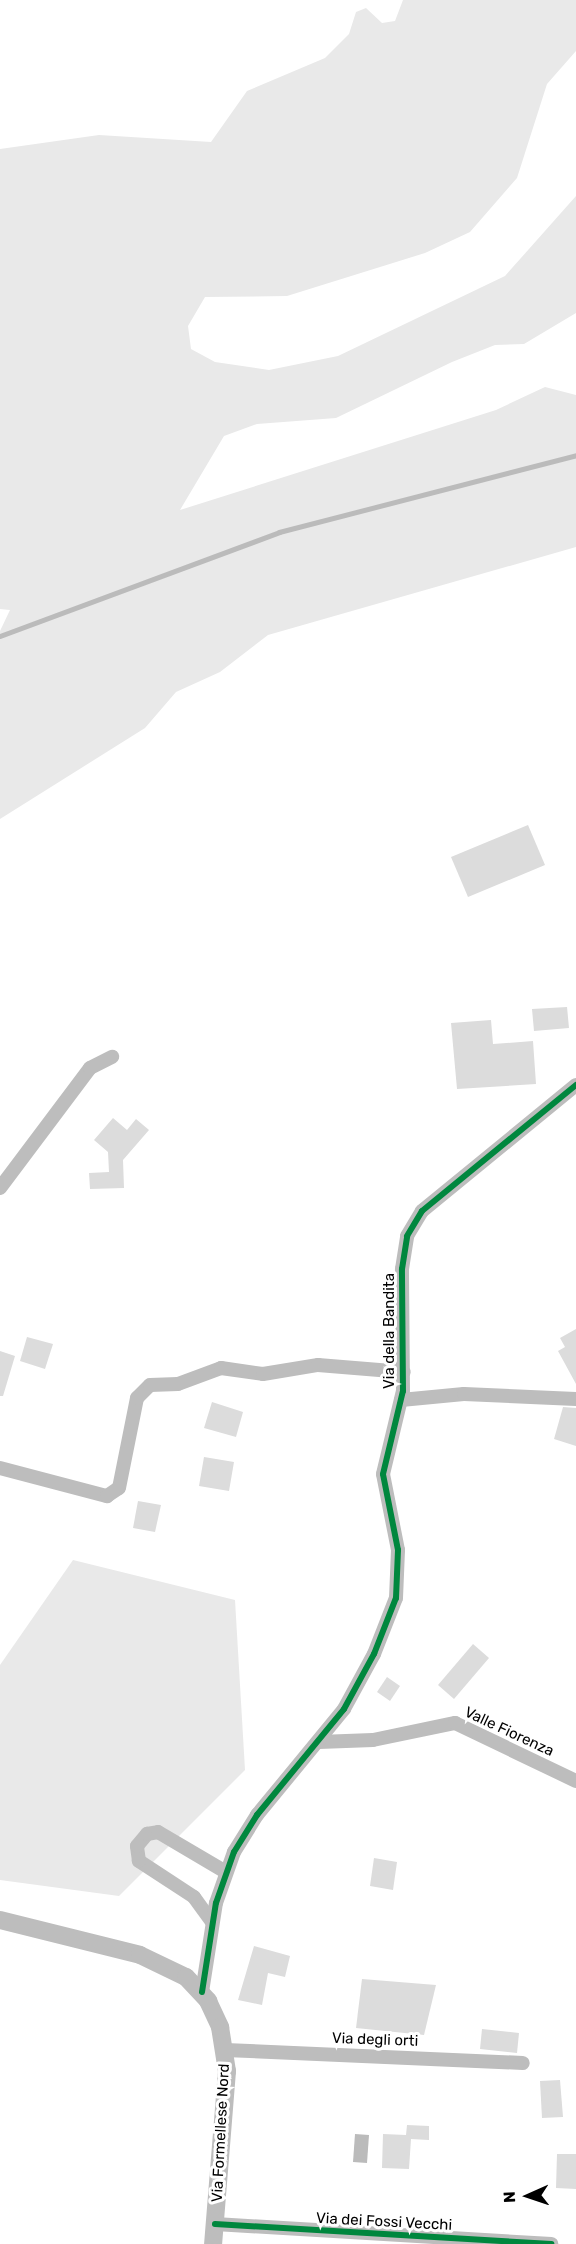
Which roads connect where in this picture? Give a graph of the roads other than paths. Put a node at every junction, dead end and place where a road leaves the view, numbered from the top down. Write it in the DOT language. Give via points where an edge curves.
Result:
graph roads {
  1 [pos="112,1057"];
  2 [pos="576,1085"];
  3 [pos="0,1188"];
  4 [pos="404,1372"];
  5 [pos="576,1399"];
  6 [pos="401,1400"];
  7 [pos="0,1468"];
  8 [pos="319,1742"];
  9 [pos="576,1781"];
  10 [pos="226,1872"];
  11 [pos="0,1920"];
  12 [pos="212,1922"];
  13 [pos="202,1992"];
  14 [pos="225,2050"];
  15 [pos="523,2063"];
  16 [pos="215,2224"];
  17 [pos="213,2244"];
  18 [pos="551,2244"];
  1 -- 3 [label="street" via="90,1068"];
  2 -- 4 [label="street, Via della Bandita" via="413,1223 402,1269"];
  4 -- 6 [label="street, Via della Bandita"];
  4 -- 7 [label="street" via="312,1365 263,1374 220,1368 178,1384 150,1385 137,1398 121,1484 112,1494"];
  5 -- 6 [label="street" via="464,1394"];
  6 -- 8 [label="street, Via della Bandita" via="383,1474 398,1550 396,1598 362,1680"];
  8 -- 9 [label="street, Valle Fiorenza" via="373,1740 455,1723"];
  8 -- 10 [label="street, Via della Bandita" via="251,1823"];
  10 -- 12 [label="street, Via della Bandita"];
  10 -- 12 [label="street" via="158,1832 147,1834 136,1846 140,1861 194,1897"];
  11 -- 13 [label="street, Via Formellese Nord" via="140,1955 181,1974"];
  12 -- 13 [label="street, Via della Bandita"];
  13 -- 14 [label="street, Via Formellese Nord"];
  14 -- 15 [label="street, Via degli orti"];
  14 -- 16 [label="street, Via Formellese Nord"];
  16 -- 17 [label="street, Via Formellese Nord"];
  16 -- 18 [label="street, Via dei Fossi Vecchi"];
}
